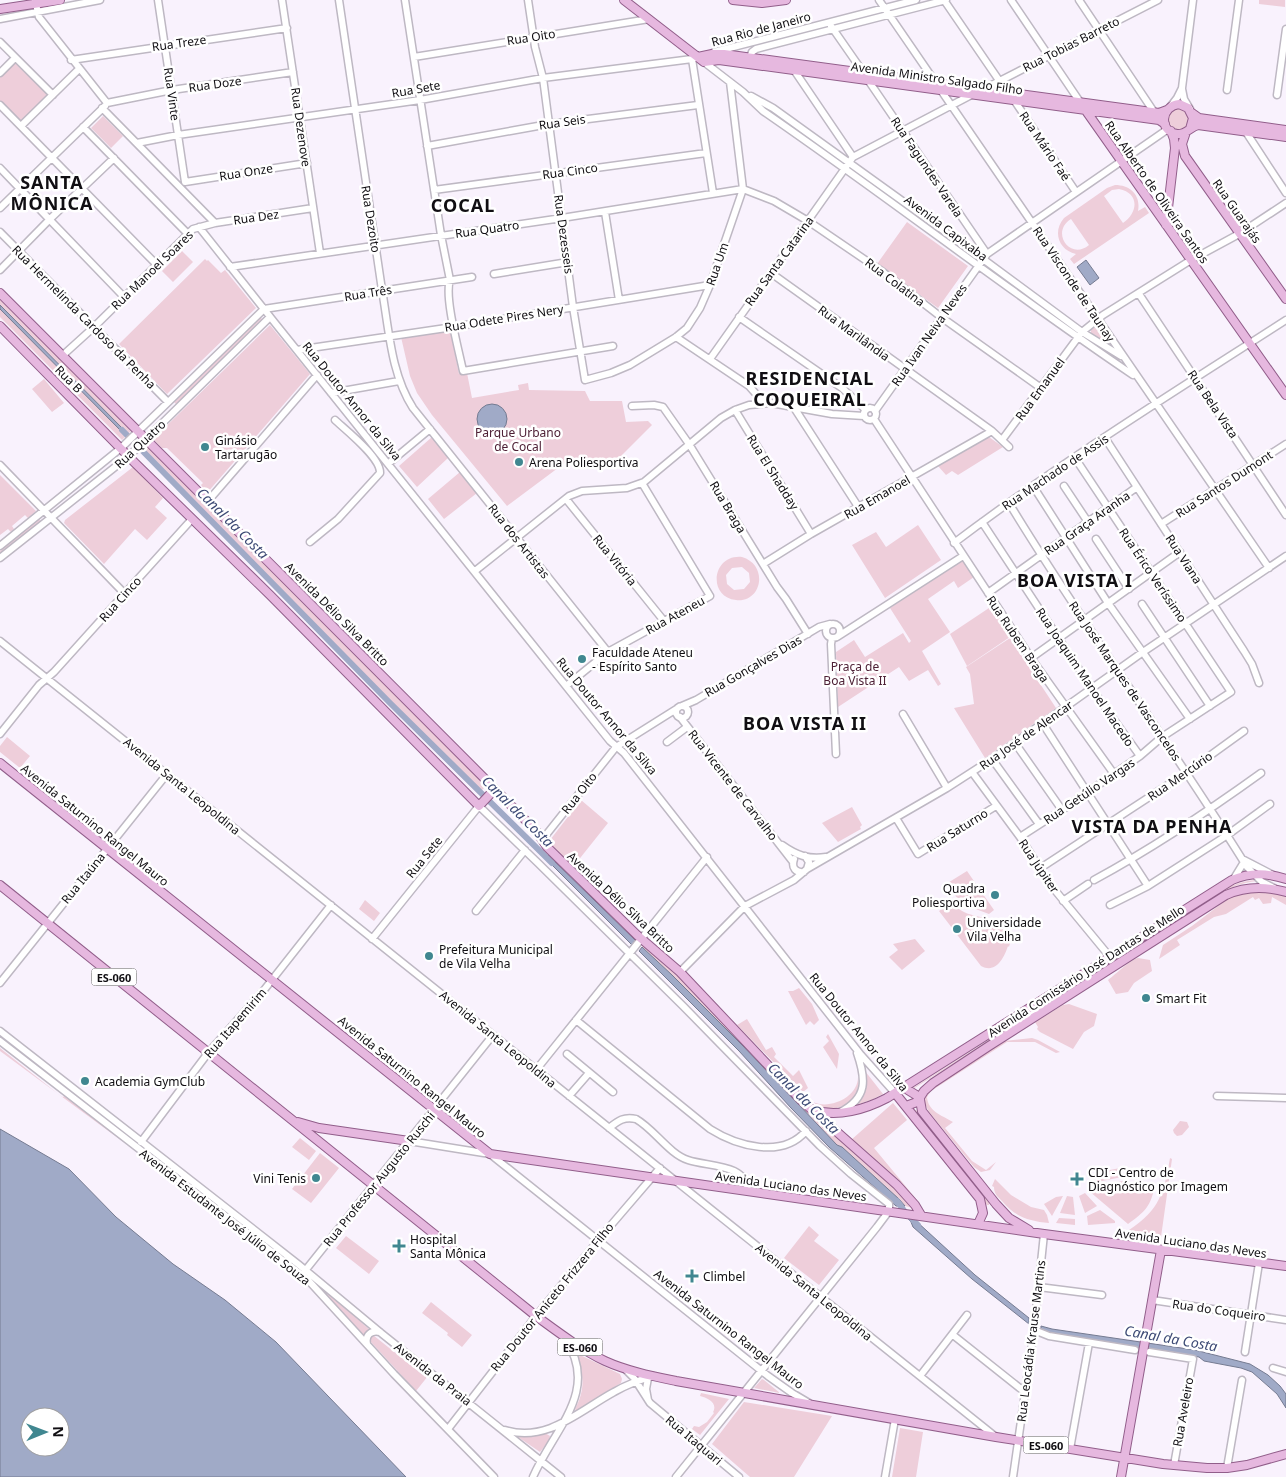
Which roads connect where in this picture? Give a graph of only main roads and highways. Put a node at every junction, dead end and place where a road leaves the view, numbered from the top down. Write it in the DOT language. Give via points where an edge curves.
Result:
graph roads {
  1 [pos="60,0"];
  2 [pos="624,0"];
  3 [pos="732,0"];
  4 [pos="783,0"];
  5 [pos="36,5"];
  6 [pos="0,9"];
  7 [pos="700,58"];
  8 [pos="1080,102"];
  9 [pos="1169,109"];
  10 [pos="1086,110"];
  11 [pos="1191,111"];
  12 [pos="1168,128"];
  13 [pos="1245,128"];
  14 [pos="1188,130"];
  15 [pos="1286,130"];
  16 [pos="1286,137"];
  17 [pos="1187,159"];
  18 [pos="1174,160"];
  19 [pos="1166,225"];
  20 [pos="0,293"];
  21 [pos="1286,299"];
  22 [pos="0,326"];
  23 [pos="1286,395"];
  24 [pos="0,763"];
  25 [pos="492,792"];
  26 [pos="481,804"];
  27 [pos="1286,879"];
  28 [pos="0,886"];
  29 [pos="1286,892"];
  30 [pos="913,1082"];
  31 [pos="908,1090"];
  32 [pos="895,1093"];
  33 [pos="920,1100"];
  34 [pos="905,1105"];
  35 [pos="810,1108"];
  36 [pos="293,1121"];
  37 [pos="409,1141"];
  38 [pos="490,1154"];
  39 [pos="918,1215"];
  40 [pos="978,1224"];
  41 [pos="1034,1232"];
  42 [pos="1161,1250"];
  43 [pos="1286,1266"];
  44 [pos="1286,1454"];
  45 [pos="1124,1458"];
  46 [pos="1121,1477"];
  1 -- 5 [label="main road"];
  2 -- 7 [label="main road, Avenida Capixaba"];
  3 -- 4 [label="main road" via="762,3"];
  5 -- 6 [label="main road"];
  7 -- 8 [label="main road, Avenida Ministro Salgado Filho" via="719,53"];
  7 -- 10 [label="main road, Avenida Ministro Salgado Filho"];
  8 -- 9 [label="main road, Avenida Ministro Salgado Filho" via="1162,113"];
  8 -- 10 [label="main road, Rua Alberto de Oliveira Santos"];
  9 -- 11 [label="main road" via="1182,105"];
  9 -- 12 [label="main road" via="1164,117"];
  10 -- 12 [label="main road, Avenida Ministro Salgado Filho" via="1159,120"];
  10 -- 19 [label="main road, Rua Alberto de Oliveira Santos"];
  11 -- 13 [label="main road" via="1199,118"];
  11 -- 14 [label="main road" via="1193,123"];
  12 -- 14 [label="main road" via="1177,134"];
  12 -- 18 [label="main road" via="1175,144"];
  13 -- 14 [label="main road" via="1198,125"];
  13 -- 15 [label="main road"];
  13 -- 16 [label="main road"];
  14 -- 17 [label="main road, Rua Guarajás" via="1182,146"];
  17 -- 18 [label="main road" via="1180,156"];
  17 -- 21 [label="main road, Rua Guarajás"];
  18 -- 19 [label="main road"];
  19 -- 23 [label="main road, Rua Alberto de Oliveira Santos"];
  20 -- 25 [label="main road, Avenida Délio Silva Britto"];
  22 -- 26 [label="main road, Rua B" via="121,448 132,453 192,519"];
  24 -- 38 [label="main road, Avenida Saturnino Rangel Mauro"];
  25 -- 26 [label="main road, Rua Sete"];
  25 -- 35 [label="main road, Avenida Délio Silva Britto" via="537,832 547,847 639,940 680,972"];
  27 -- 30 [label="main road, Avenida Comissário José Dantas de Mello" via="1253,874 1232,880"];
  28 -- 36 [label="main road, ES-060"];
  29 -- 33 [label="main road, Avenida Comissário José Dantas de Mello" via="1254,888 1226,895 933,1083"];
  30 -- 31 [label="main road"];
  30 -- 32 [label="main road, Avenida Comissário José Dantas de Mello"];
  31 -- 33 [label="main road"];
  31 -- 34 [label="main road"];
  32 -- 34 [label="main road, Rua Doutor Annor da Silva"];
  32 -- 35 [label="main road, Avenida Comissário José Dantas de Mello" via="868,1106 839,1112 826,1114"];
  33 -- 34 [label="main road"];
  33 -- 41 [label="main road, Rua Doutor Annor da Silva" via="922,1111 996,1204 1014,1221"];
  34 -- 40 [label="main road, Rua Doutor Annor da Silva" via="980,1199 983,1213"];
  35 -- 39 [label="main road, Avenida Délio Silva Britto" via="897,1185 915,1205"];
  36 -- 37 [label="main road, Avenida Luciano das Neves / ES-060"];
  36 -- 45 [label="main road, ES-060" via="536,1316 601,1359 651,1377"];
  38 -- 39 [label="main road, Avenida Luciano das Neves / ES-060"];
  39 -- 40 [label="main road, Avenida Luciano das Neves / ES-060"];
  40 -- 41 [label="main road, Avenida Luciano das Neves / ES-060"];
  41 -- 42 [label="main road, Avenida Luciano das Neves / ES-060"];
  42 -- 43 [label="main road, Avenida Luciano das Neves / ES-060"];
  42 -- 45 [label="main road"];
  44 -- 45 [label="main road, ES-060" via="1227,1468"];
  45 -- 46 [label="main road"];
}
